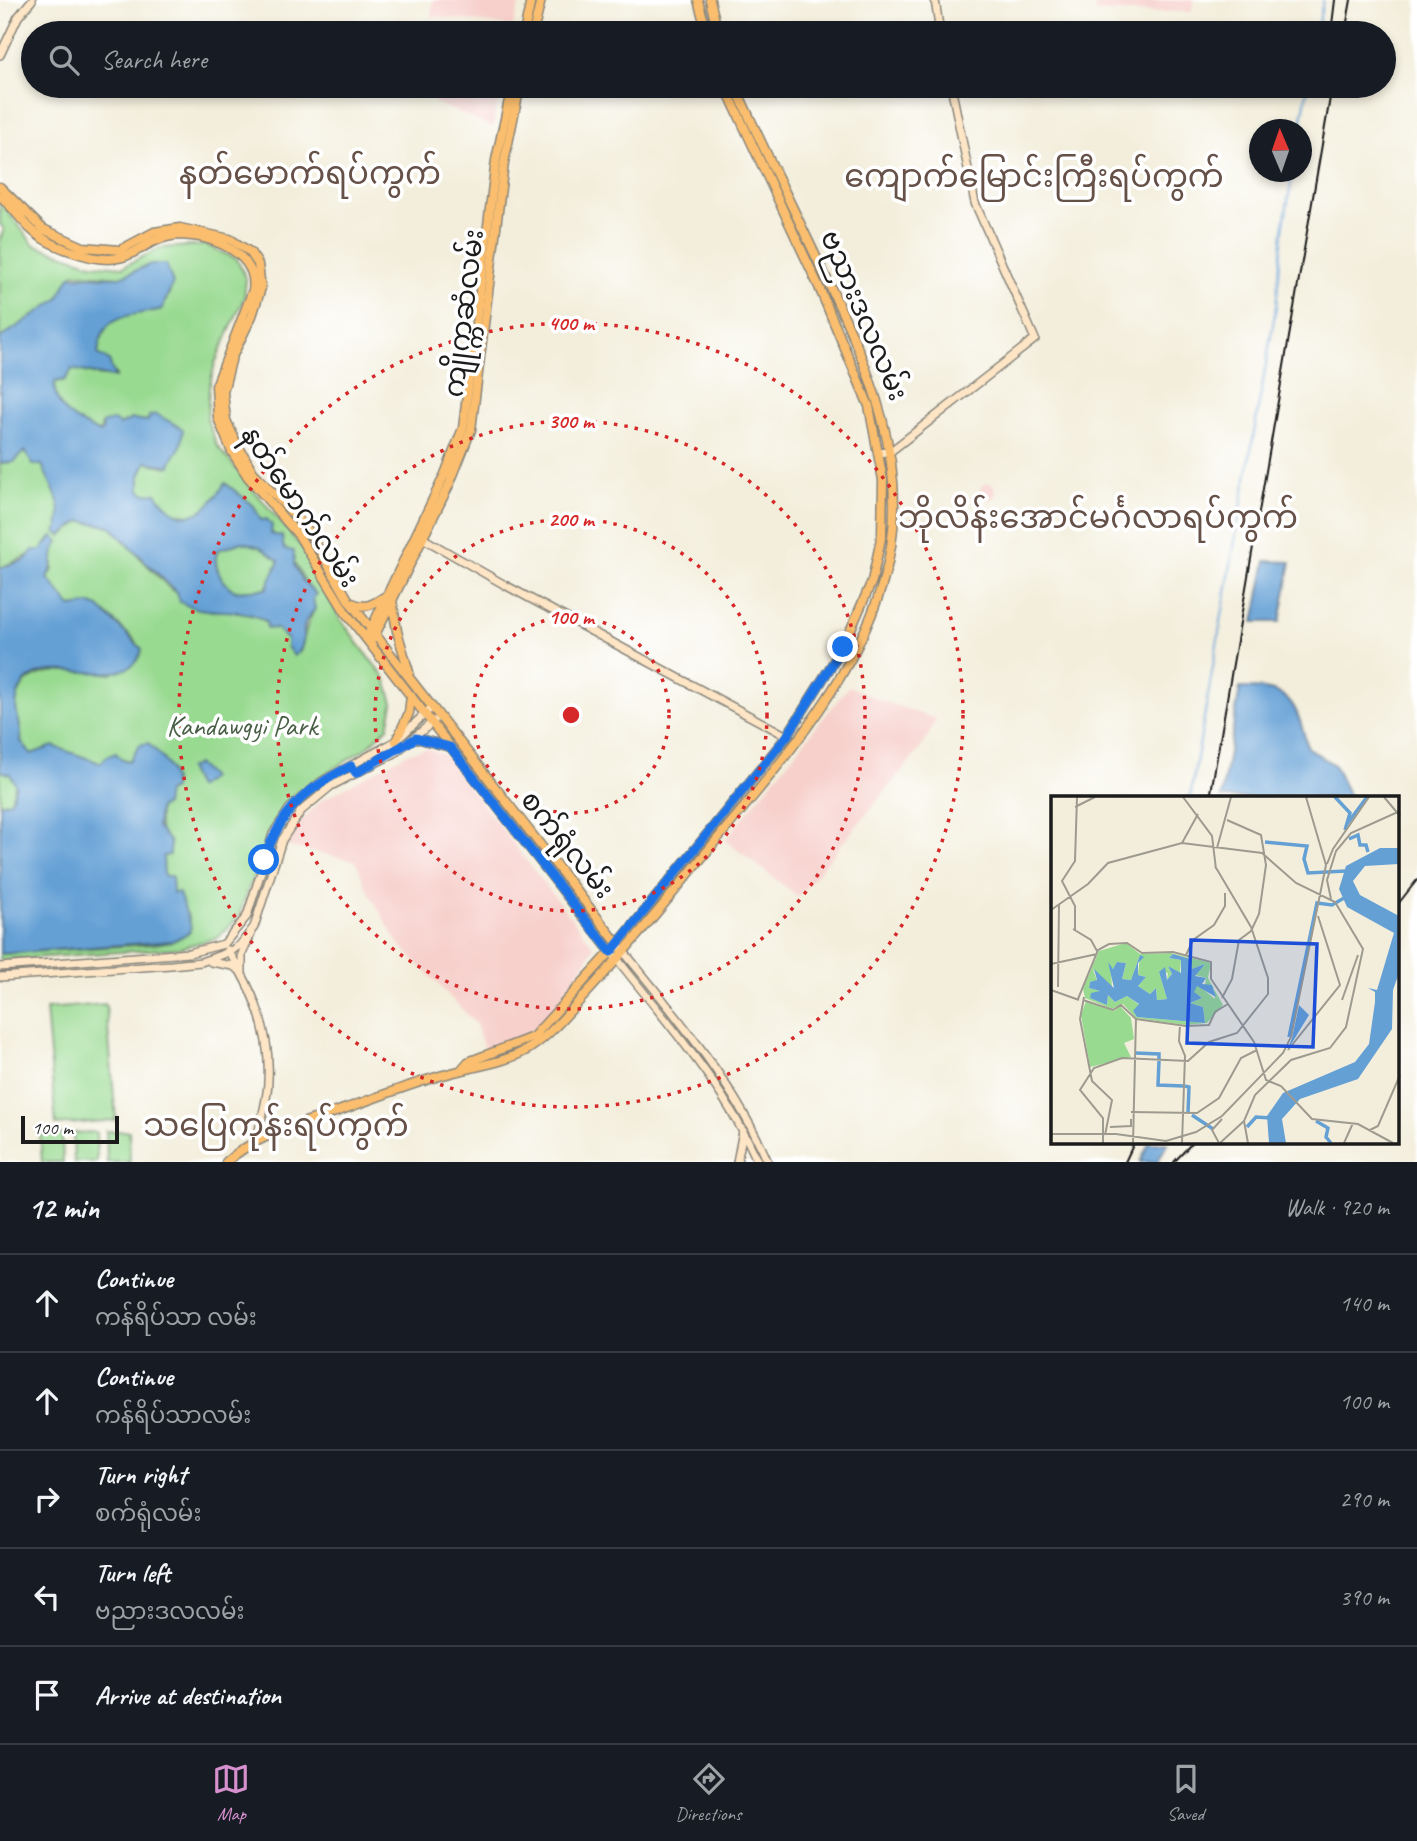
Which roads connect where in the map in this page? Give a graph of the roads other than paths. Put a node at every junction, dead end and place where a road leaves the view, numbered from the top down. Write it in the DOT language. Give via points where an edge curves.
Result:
graph roads {
  1 [pos="32,0"];
  2 [pos="531,0"];
  3 [pos="541,0"];
  4 [pos="698,0"];
  5 [pos="710,0"];
  6 [pos="935,0"];
  7 [pos="527,21"];
  8 [pos="536,21"];
  9 [pos="704,21"];
  10 [pos="715,21"];
  11 [pos="938,21"];
  12 [pos="0,55"];
  13 [pos="509,98"];
  14 [pos="518,98"];
  15 [pos="731,98"];
  16 [pos="741,98"];
  17 [pos="953,98"];
  18 [pos="0,187"];
  19 [pos="0,196"];
  20 [pos="891,451"];
  21 [pos="880,453"];
  22 [pos="415,534"];
  23 [pos="424,538"];
  24 [pos="388,598"];
  25 [pos="349,601"];
  26 [pos="373,632"];
  27 [pos="368,641"];
  28 [pos="411,678"];
  29 [pos="411,695"];
  30 [pos="432,707"];
  31 [pos="424,714"];
  32 [pos="439,716"];
  33 [pos="431,723"];
  34 [pos="787,736"];
  35 [pos="416,738"];
  36 [pos="396,741"];
  37 [pos="450,747"];
  38 [pos="351,766"];
  39 [pos="356,773"];
  40 [pos="254,927"];
  41 [pos="223,944"];
  42 [pos="621,948"];
  43 [pos="229,952"];
  44 [pos="614,956"];
  45 [pos="201,962"];
  46 [pos="0,967"];
  47 [pos="242,973"];
  48 [pos="0,977"];
  49 [pos="751,1124"];
  50 [pos="744,1129"];
  51 [pos="257,1139"];
  52 [pos="226,1162"];
  53 [pos="737,1162"];
  54 [pos="758,1162"];
  55 [pos="768,1162"];
  1 -- 12 [label="main road" via="18,17"];
  2 -- 7 [label="main road"];
  3 -- 8 [label="main road"];
  4 -- 9 [label="main road"];
  5 -- 10 [label="main road"];
  6 -- 11 [label="main road"];
  13 -- 22 [label="main road, ကျိုက္ကဆံလမ်း" via="496,160 463,428"];
  14 -- 23 [label="main road, ကျိုက္ကဆံလမ်း" via="471,430"];
  15 -- 21 [label="main road, ဗညားဒလလမ်း" via="860,379"];
  16 -- 20 [label="main road, ဗညားဒလလမ်း" via="872,381"];
  17 -- 20 [label="main road" via="975,203 1035,339"];
  18 -- 25 [label="main road, နတ်မောက်လမ်း" via="43,229 83,247 120,250 153,232 180,228 230,239 250,252 258,264 261,288 225,378 226,420 253,472 308,530"];
  19 -- 27 [label="main road, နတ်မောက်လမ်း" via="38,236 91,257 120,259 157,240 180,236 219,244 249,264 254,282 248,305 218,377 215,398 220,425 241,468 299,536"];
  20 -- 21 [label="main road"];
  20 -- 42 [label="main road, ဗညားဒလလမ်း" via="894,494 885,574 833,689 796,743"];
  21 -- 34 [label="main road, ဗညားဒလလမ်း" via="881,534 872,581 843,647"];
  22 -- 23 [label="main road"];
  22 -- 24 [label="main road, ကျိုက္ကဆံလမ်း"];
  23 -- 24 [label="main road, ကျိုက္ကဆံလမ်း"];
  23 -- 34 [label="main road"];
  24 -- 25 [label="main road" via="360,607"];
  24 -- 26 [label="main road"];
  24 -- 28 [label="main road"];
  25 -- 26 [label="main road, နတ်မောက်လမ်း"];
  26 -- 27 [label="main road"];
  26 -- 28 [label="main road, စက်ရုံလမ်း"];
  27 -- 29 [label="main road, စက်ရုံလမ်း"];
  28 -- 30 [label="main road, စက်ရုံလမ်း"];
  29 -- 31 [label="main road, စက်ရုံလမ်း"];
  29 -- 36 [label="main road" via="410,713"];
  30 -- 31 [label="main road"];
  30 -- 32 [label="main road, စက်ရုံလမ်း"];
  31 -- 33 [label="main road, စက်ရုံလမ်း"];
  31 -- 36 [label="main road"];
  32 -- 33 [label="main road"];
  32 -- 42 [label="main road, စက်ရုံလမ်း"];
  33 -- 35 [label="main road"];
  33 -- 37 [label="main road, စက်ရုံလမ်း"];
  34 -- 42 [label="main road, ဗညားဒလလမ်း"];
  35 -- 37 [label="main road"];
  35 -- 39 [label="main road"];
  36 -- 38 [label="main road"];
  37 -- 44 [label="main road, စက်ရုံလမ်း"];
  38 -- 39 [label="main road"];
  38 -- 41 [label="main road" via="316,786 284,815 273,834 247,916"];
  39 -- 40 [label="main road" via="314,798 293,821 282,840"];
  40 -- 43 [label="main road"];
  40 -- 47 [label="main road" via="242,954"];
  41 -- 43 [label="main road"];
  41 -- 46 [label="main road" via="189,953"];
  42 -- 44 [label="main road, ဗညားဒလလမ်း"];
  42 -- 49 [label="main road, စက်ရုံလမ်း" via="724,1080"];
  43 -- 45 [label="main road"];
  43 -- 47 [label="main road"];
  44 -- 50 [label="main road, စက်ရုံလမ်း" via="719,1088"];
  44 -- 51 [label="main road, ဗညားဒလလမ်း" via="547,1030 526,1042 468,1062 461,1070"];
  45 -- 47 [label="main road" via="233,966"];
  45 -- 48 [label="main road"];
  47 -- 51 [label="main road" via="257,1004 267,1063"];
  49 -- 50 [label="main road"];
  49 -- 55 [label="main road, စက်ရုံလမ်း"];
  50 -- 53 [label="main road"];
  50 -- 54 [label="main road, စက်ရုံလမ်း"];
  51 -- 52 [label="main road"];
}
